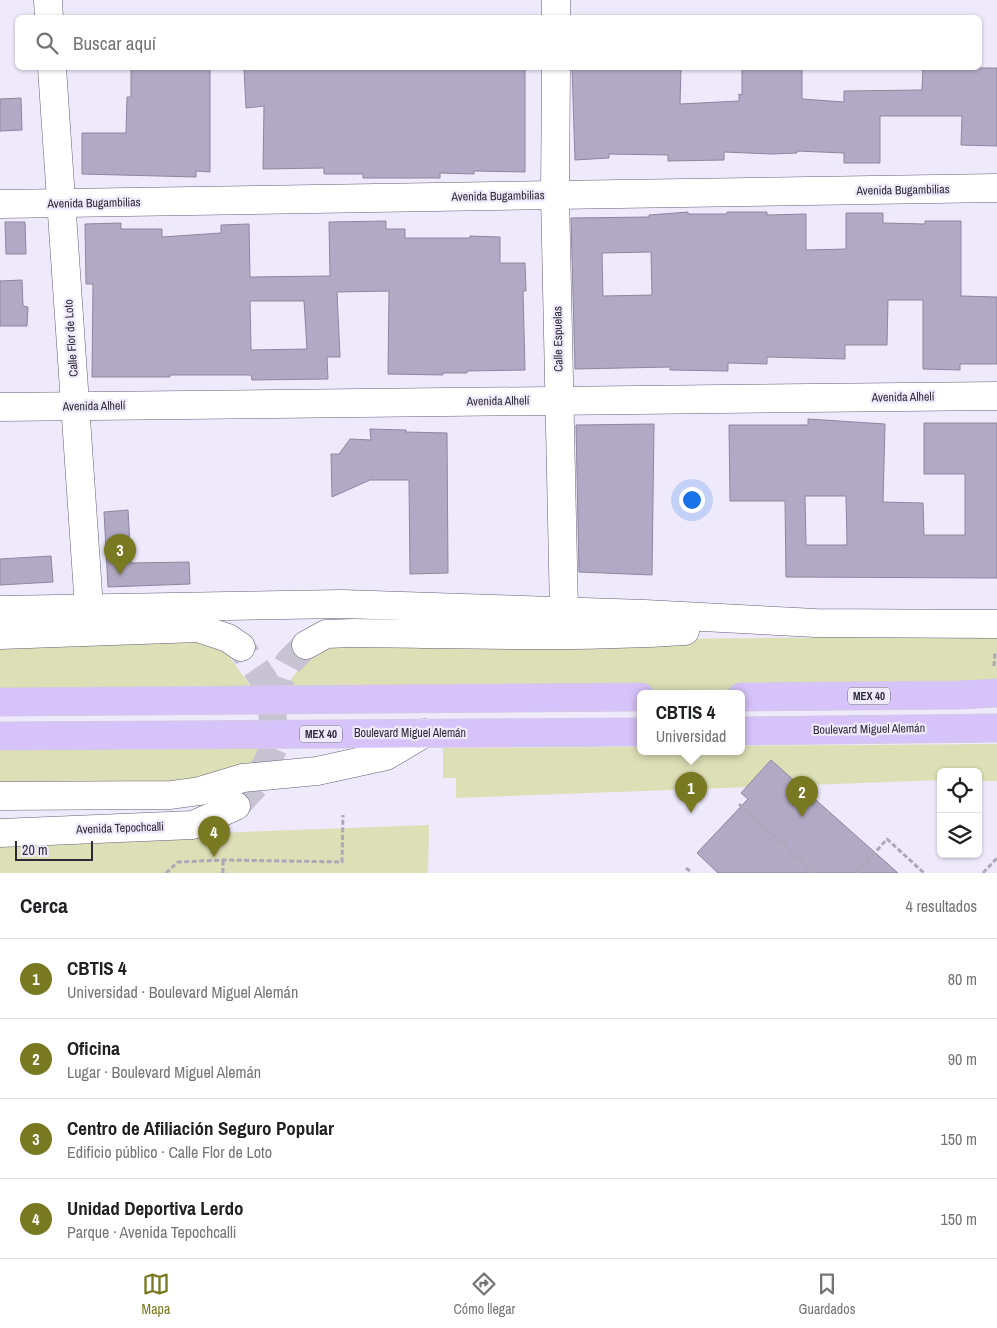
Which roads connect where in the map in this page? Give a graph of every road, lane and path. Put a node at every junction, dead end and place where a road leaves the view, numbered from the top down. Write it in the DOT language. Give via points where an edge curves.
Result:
graph roads {
  1 [pos="48,0"];
  2 [pos="556,0"];
  3 [pos="49,15"];
  4 [pos="556,15"];
  5 [pos="52,70"];
  6 [pos="556,70"];
  7 [pos="997,188"];
  8 [pos="555,195"];
  9 [pos="62,203"];
  10 [pos="0,204"];
  11 [pos="997,396"];
  12 [pos="560,401"];
  13 [pos="76,406"];
  14 [pos="0,407"];
  15 [pos="89,608"];
  16 [pos="0,610"];
  17 [pos="564,611"];
  18 [pos="816,623"];
  19 [pos="997,624"];
  20 [pos="0,635"];
  21 [pos="306,645"];
  22 [pos="241,647"];
  23 [pos="997,693"];
  24 [pos="637,697"];
  25 [pos="745,697"];
  26 [pos="0,702"];
  27 [pos="997,728"];
  28 [pos="745,731"];
  29 [pos="637,732"];
  30 [pos="426,733"];
  31 [pos="0,736"];
  32 [pos="0,796"];
  33 [pos="739,804"];
  34 [pos="236,806"];
  35 [pos="343,815"];
  36 [pos="0,833"];
  37 [pos="997,858"];
  38 [pos="223,860"];
  39 [pos="686,868"];
  40 [pos="166,873"];
  41 [pos="223,873"];
  42 [pos="692,873"];
  43 [pos="814,873"];
  44 [pos="857,873"];
  45 [pos="924,873"];
  46 [pos="983,873"];
  1 -- 3 [label="street"];
  2 -- 4 [label="street"];
  5 -- 9 [label="street, Calle Flor de Loto"];
  6 -- 8 [label="street, Calle Espuelas"];
  7 -- 8 [label="street, Avenida Bugambilias"];
  8 -- 9 [label="street, Avenida Bugambilias"];
  8 -- 12 [label="street, Calle Espuelas"];
  9 -- 10 [label="street, Avenida Bugambilias"];
  9 -- 13 [label="street, Calle Flor de Loto"];
  11 -- 12 [label="street, Avenida Alhelí"];
  12 -- 13 [label="street, Avenida Alhelí"];
  12 -- 17 [label="street, Calle Espuelas"];
  13 -- 14 [label="street, Avenida Alhelí"];
  13 -- 15 [label="street, Calle Flor de Loto"];
  15 -- 16 [label="street"];
  15 -- 17 [label="street" via="342,604"];
  17 -- 18 [label="street"];
  18 -- 19 [label="street"];
  18 -- 21 [label="street" via="640,634 326,634"];
  20 -- 22 [label="street" via="198,628 228,638"];
  23 -- 25 [label="main road, MEX 40"];
  24 -- 26 [label="main road"];
  27 -- 28 [label="main road, Boulevard Miguel Alemán"];
  29 -- 30 [label="main road, Boulevard Miguel Alemán / MEX 40"];
  30 -- 31 [label="main road, Boulevard Miguel Alemán / MEX 40"];
  30 -- 32 [label="street" via="386,756 317,771 242,778 200,791 172,795"];
  33 -- 43 [label="path"];
  34 -- 36 [label="street, Avenida Tepochcalli" via="193,825"];
  35 -- 38 [label="path" via="342,862"];
  37 -- 46 [label="path"];
  38 -- 40 [label="path" via="178,862"];
  38 -- 41 [label="path"];
  39 -- 42 [label="path"];
  44 -- 45 [label="path" via="887,839"];
}
